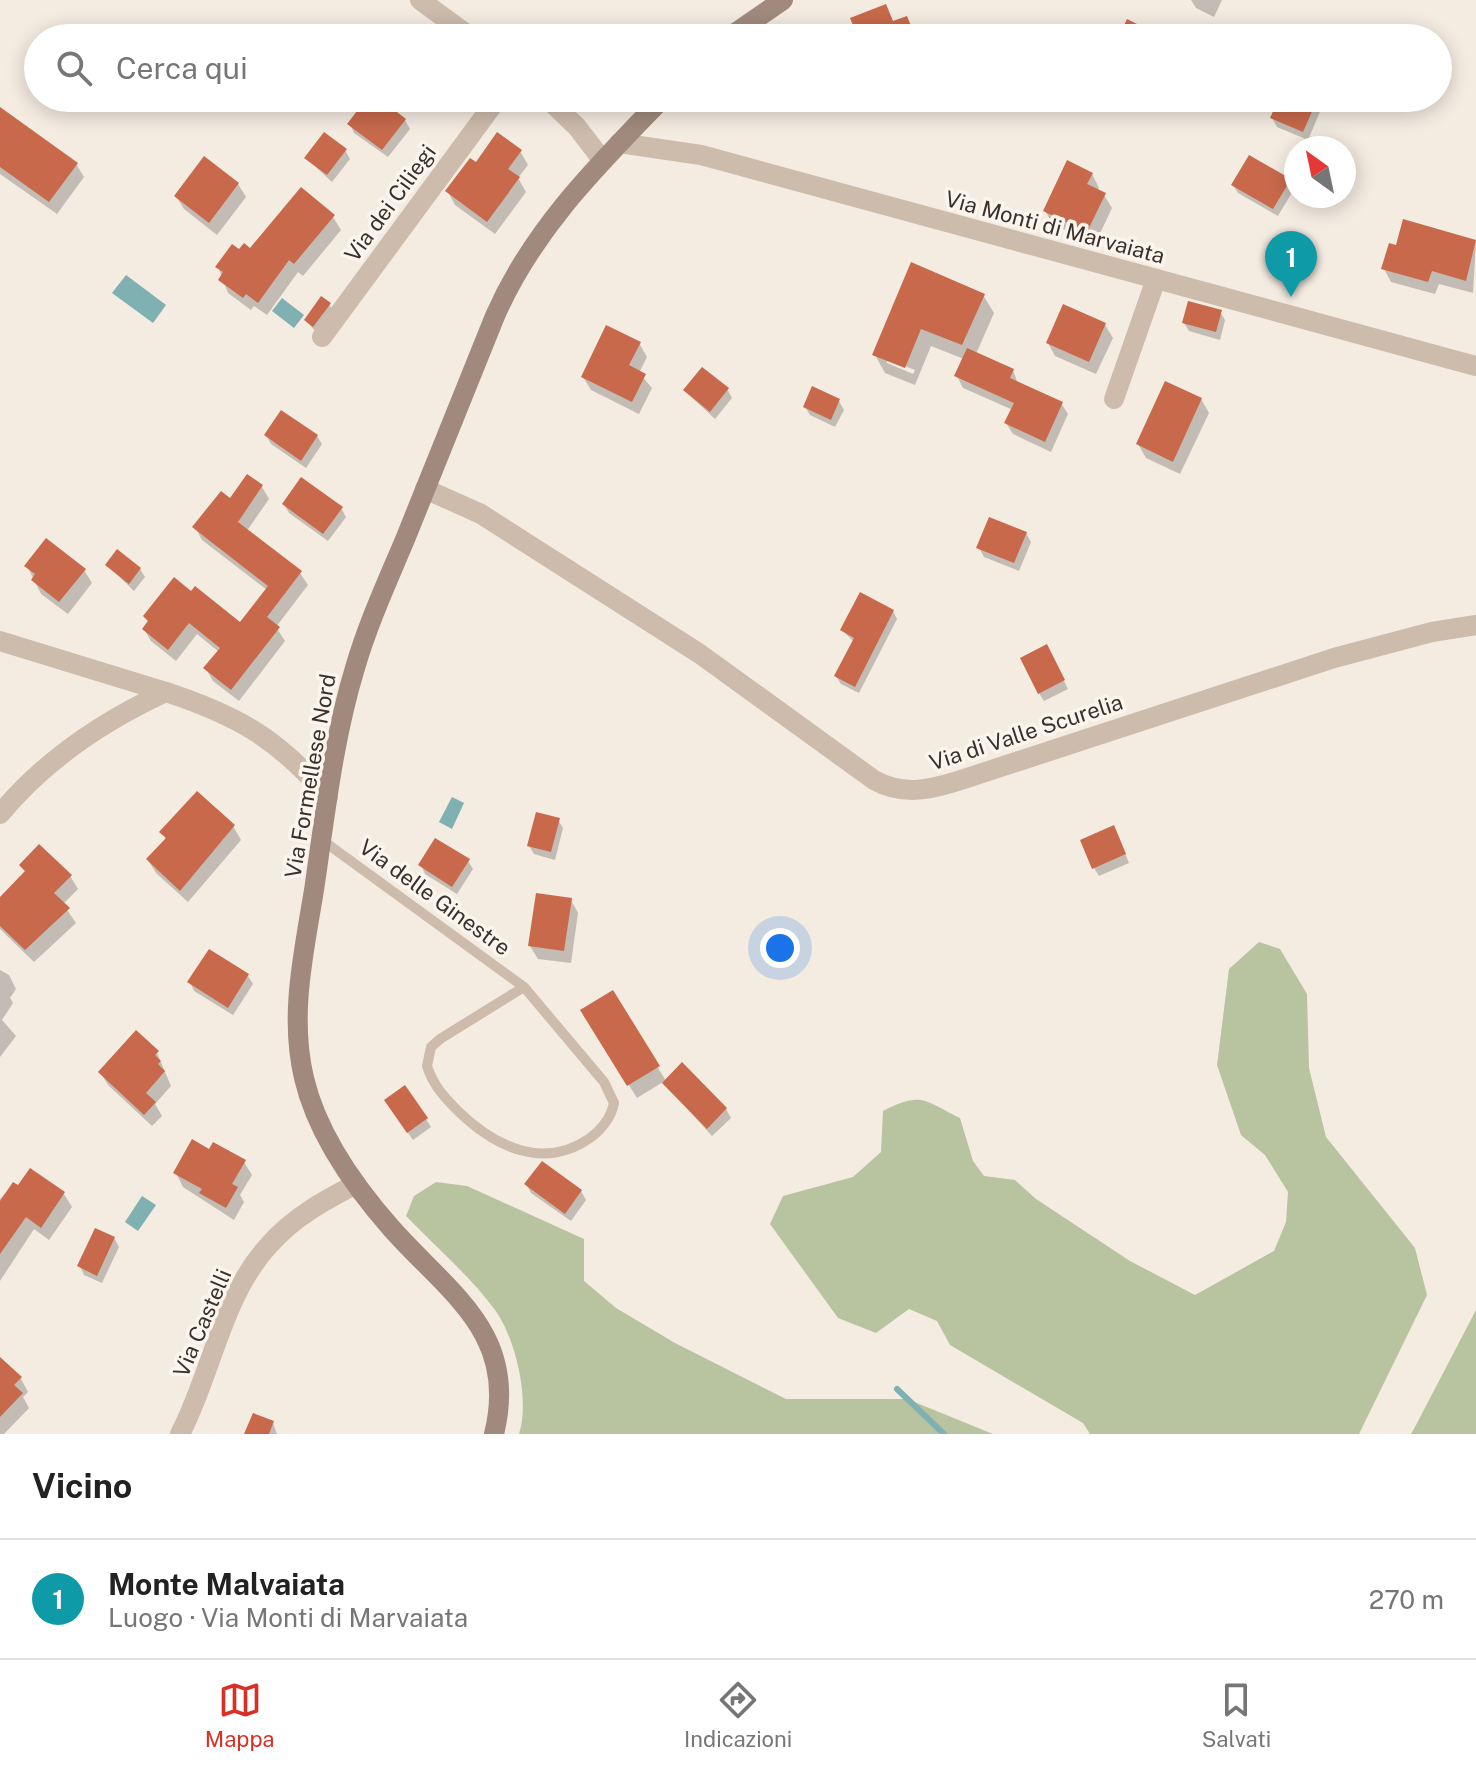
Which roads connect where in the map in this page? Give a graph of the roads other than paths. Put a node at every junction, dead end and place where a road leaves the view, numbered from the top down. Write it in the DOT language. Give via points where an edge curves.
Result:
graph roads {
  1 [pos="420,0"];
  2 [pos="783,0"];
  3 [pos="453,24"];
  4 [pos="748,24"];
  5 [pos="488,112"];
  6 [pos="561,112"];
  7 [pos="649,112"];
  8 [pos="619,143"];
  9 [pos="603,161"];
  10 [pos="1156,279"];
  11 [pos="322,337"];
  12 [pos="1476,366"];
  13 [pos="1114,399"];
  14 [pos="425,489"];
  15 [pos="1476,625"];
  16 [pos="0,641"];
  17 [pos="166,692"];
  18 [pos="328,797"];
  19 [pos="0,814"];
  20 [pos="322,840"];
  21 [pos="524,987"];
  22 [pos="356,1184"];
  23 [pos="180,1434"];
  24 [pos="494,1434"];
  1 -- 3 [label="street"];
  2 -- 4 [label="street"];
  5 -- 11 [label="street, Via dei Ciliegi"];
  6 -- 9 [label="street"];
  7 -- 8 [label="street, Via Formellese Nord"];
  8 -- 9 [label="street, Via Formellese Nord"];
  8 -- 10 [label="street, Via Monti di Marvaiata" via="701,155"];
  9 -- 14 [label="street, Via Formellese Nord" via="544,228 515,274"];
  10 -- 12 [label="street, Via Monti di Marvaiata"];
  10 -- 13 [label="street"];
  14 -- 15 [label="street, Via di Valle Scurelia" via="481,514 729,673 874,780 901,790 964,779 1352,653"];
  14 -- 18 [label="street, Via Formellese Nord" via="358,658"];
  16 -- 17 [label="street"];
  17 -- 18 [label="street" via="220,710 259,731"];
  17 -- 19 [label="street" via="53,760"];
  18 -- 20 [label="street, Via Formellese Nord"];
  20 -- 21 [label="lane, Via delle Ginestre"];
  20 -- 22 [label="street, Via Formellese Nord" via="298,993 299,1048 319,1122"];
  21 -- 21 [label="lane, Via delle Ginestre" via="604,1082 614,1103 595,1134 572,1148 523,1153 484,1135 444,1097 427,1066 431,1047 440,1039"];
  22 -- 23 [label="street, Via Castelli" via="297,1219 254,1263"];
  22 -- 24 [label="street, Via Formellese Nord" via="481,1326 501,1387"];
}
